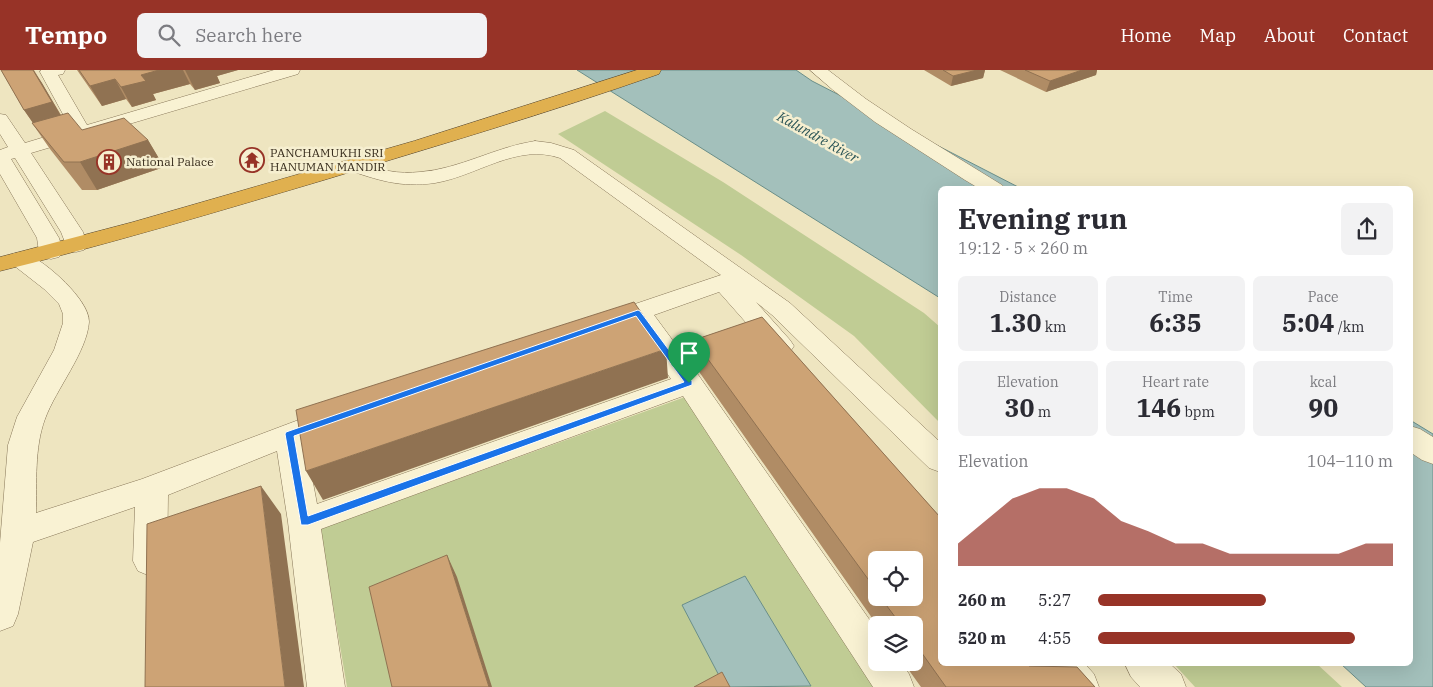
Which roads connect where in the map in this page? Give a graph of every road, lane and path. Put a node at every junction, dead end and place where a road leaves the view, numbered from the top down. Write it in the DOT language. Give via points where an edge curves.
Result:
graph roads {
  1 [pos="56,70"];
  2 [pos="292,70"];
  3 [pos="610,70"];
  4 [pos="653,70"];
  5 [pos="818,70"];
  6 [pos="558,96"];
  7 [pos="0,118"];
  8 [pos="81,132"];
  9 [pos="21,150"];
  10 [pos="0,157"];
  11 [pos="352,165"];
  12 [pos="990,186"];
  13 [pos="74,238"];
  14 [pos="49,245"];
  15 [pos="7,257"];
  16 [pos="796,364"];
  17 [pos="689,383"];
  18 [pos="355,411"];
  19 [pos="289,434"];
  20 [pos="1413,439"];
  21 [pos="1433,452"];
  22 [pos="938,458"];
  23 [pos="152,488"];
  24 [pos="304,522"];
  25 [pos="18,533"];
  26 [pos="150,587"];
  27 [pos="0,614"];
  28 [pos="868,648"];
  29 [pos="1146,666"];
  30 [pos="884,671"];
  31 [pos="326,687"];
  32 [pos="894,687"];
  33 [pos="1167,687"];
  1 -- 8 [label="street" via="48,72"];
  2 -- 8 [label="street"];
  3 -- 6 [label="highway"];
  4 -- 6 [label="highway"];
  5 -- 12 [label="street" via="848,95 924,147"];
  6 -- 11 [label="highway"];
  6 -- 13 [label="highway"];
  7 -- 9 [label="street"];
  8 -- 9 [label="street"];
  9 -- 10 [label="street"];
  9 -- 13 [label="street"];
  10 -- 14 [label="street" via="15,198"];
  11 -- 13 [label="highway"];
  11 -- 22 [label="street" via="396,178 415,178 464,171 518,149 531,147 561,151 781,309"];
  13 -- 14 [label="highway"];
  14 -- 15 [label="highway"];
  15 -- 25 [label="street" via="71,301 77,315 76,328 64,355 30,418 22,450"];
  16 -- 17 [label="street" via="724,282 628,316"];
  17 -- 24 [label="street"];
  17 -- 28 [label="street"];
  18 -- 19 [label="street"];
  19 -- 23 [label="street"];
  19 -- 24 [label="street"];
  20 -- 21 [label="street"];
  23 -- 25 [label="street"];
  23 -- 26 [label="street"];
  24 -- 31 [label="street"];
  25 -- 27 [label="street"];
  29 -- 33 [label="street"];
  30 -- 32 [label="street"];
}
